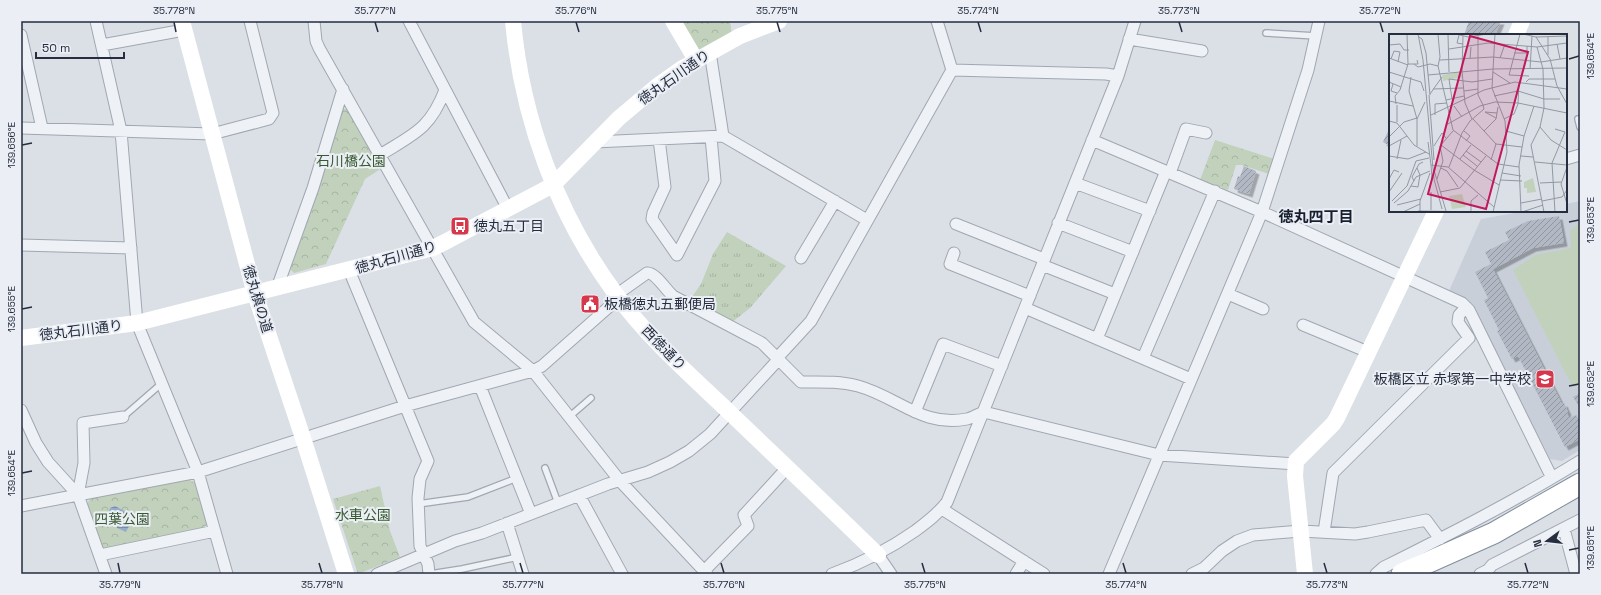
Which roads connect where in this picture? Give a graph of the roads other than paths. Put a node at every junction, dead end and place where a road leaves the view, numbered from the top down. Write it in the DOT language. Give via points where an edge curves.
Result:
graph roads {
  1 [pos="96,21"];
  2 [pos="250,21"];
  3 [pos="314,21"];
  4 [pos="409,21"];
  5 [pos="512,21"];
  6 [pos="673,21"];
  7 [pos="779,21"];
  8 [pos="937,21"];
  9 [pos="1134,21"];
  10 [pos="1319,21"];
  11 [pos="1522,21"];
  12 [pos="183,25"];
  13 [pos="1266,33"];
  14 [pos="1516,34"];
  15 [pos="21,36"];
  16 [pos="1316,36"];
  17 [pos="1129,39"];
  18 [pos="102,45"];
  19 [pos="1202,51"];
  20 [pos="710,52"];
  21 [pos="696,60"];
  22 [pos="952,70"];
  23 [pos="1118,76"];
  24 [pos="343,89"];
  25 [pos="446,90"];
  26 [pos="1578,120"];
  27 [pos="1580,127"];
  28 [pos="21,128"];
  29 [pos="42,128"];
  30 [pos="122,131"];
  31 [pos="1206,133"];
  32 [pos="212,134"];
  33 [pos="723,136"];
  34 [pos="711,137"];
  35 [pos="659,139"];
  36 [pos="1092,140"];
  37 [pos="595,142"];
  38 [pos="380,155"];
  39 [pos="1580,155"];
  40 [pos="1567,159"];
  41 [pos="1168,172"];
  42 [pos="1075,183"];
  43 [pos="553,185"];
  44 [pos="1215,192"];
  45 [pos="835,201"];
  46 [pos="508,209"];
  47 [pos="1150,211"];
  48 [pos="1262,212"];
  49 [pos="1436,212"];
  50 [pos="867,220"];
  51 [pos="1058,223"];
  52 [pos="956,224"];
  53 [pos="21,245"];
  54 [pos="131,248"];
  55 [pos="433,248"];
  56 [pos="1133,252"];
  57 [pos="954,253"];
  58 [pos="801,258"];
  59 [pos="1043,262"];
  60 [pos="349,270"];
  61 [pos="1404,277"];
  62 [pos="277,288"];
  63 [pos="255,294"];
  64 [pos="1115,294"];
  65 [pos="1228,294"];
  66 [pos="618,296"];
  67 [pos="1030,296"];
  68 [pos="1466,307"];
  69 [pos="1025,308"];
  70 [pos="1263,309"];
  71 [pos="137,323"];
  72 [pos="1303,325"];
  73 [pos="21,338"];
  74 [pos="1097,339"];
  75 [pos="1368,352"];
  76 [pos="1143,358"];
  77 [pos="778,359"];
  78 [pos="1002,366"];
  79 [pos="533,371"];
  80 [pos="1191,379"];
  81 [pos="162,384"];
  82 [pos="480,386"];
  83 [pos="591,398"];
  84 [pos="405,406"];
  85 [pos="21,410"];
  86 [pos="729,412"];
  87 [pos="915,412"];
  88 [pos="984,412"];
  89 [pos="123,417"];
  90 [pos="569,418"];
  91 [pos="303,438"];
  92 [pos="1159,454"];
  93 [pos="1580,460"];
  94 [pos="1296,464"];
  95 [pos="544,468"];
  96 [pos="787,468"];
  97 [pos="198,472"];
  98 [pos="517,478"];
  99 [pos="1552,478"];
  100 [pos="620,481"];
  101 [pos="1580,484"];
  102 [pos="78,495"];
  103 [pos="579,495"];
  104 [pos="1580,497"];
  105 [pos="558,503"];
  106 [pos="418,504"];
  107 [pos="21,506"];
  108 [pos="942,509"];
  109 [pos="531,514"];
  110 [pos="1580,520"];
  111 [pos="507,523"];
  112 [pos="1564,529"];
  113 [pos="215,531"];
  114 [pos="1301,531"];
  115 [pos="1324,532"];
  116 [pos="1440,539"];
  117 [pos="100,555"];
  118 [pos="424,555"];
  119 [pos="878,555"];
  120 [pos="518,557"];
  121 [pos="1024,561"];
  122 [pos="1577,571"];
  123 [pos="705,573"];
  124 [pos="106,574"];
  125 [pos="227,574"];
  126 [pos="346,574"];
  127 [pos="376,574"];
  128 [pos="430,574"];
  129 [pos="523,574"];
  130 [pos="622,574"];
  131 [pos="832,574"];
  132 [pos="891,574"];
  133 [pos="1016,574"];
  134 [pos="1044,574"];
  135 [pos="1109,574"];
  136 [pos="1192,574"];
  137 [pos="1305,574"];
  138 [pos="1376,574"];
  139 [pos="1402,574"];
  140 [pos="1433,574"];
  141 [pos="1480,574"];
  1 -- 18 [label="street"];
  2 -- 32 [label="street" via="273,113 269,119"];
  3 -- 24 [label="street" via="316,41"];
  4 -- 25 [label="street"];
  5 -- 43 [label="street, 西徳通り" via="525,96"];
  6 -- 21 [label="street"];
  7 -- 20 [label="street, 徳丸石川通り" via="740,36"];
  8 -- 22 [label="street"];
  9 -- 17 [label="street"];
  10 -- 16 [label="street"];
  11 -- 14 [label="street"];
  12 -- 18 [label="street"];
  12 -- 32 [label="street, 徳丸槙の道"];
  13 -- 16 [label="lane"];
  15 -- 29 [label="street"];
  16 -- 48 [label="street" via="1308,70"];
  17 -- 19 [label="street"];
  17 -- 23 [label="street"];
  18 -- 30 [label="street"];
  20 -- 21 [label="street, 徳丸石川通り"];
  20 -- 33 [label="street"];
  21 -- 37 [label="street, 徳丸石川通り" via="642,98"];
  22 -- 23 [label="street"];
  22 -- 50 [label="street"];
  23 -- 36 [label="street"];
  24 -- 38 [label="street"];
  24 -- 62 [label="street" via="313,188"];
  25 -- 38 [label="street" via="435,114 426,124"];
  25 -- 46 [label="street"];
  26 -- 27 [label="lane"];
  28 -- 29 [label="street"];
  29 -- 30 [label="street"];
  30 -- 32 [label="street"];
  30 -- 54 [label="street"];
  31 -- 41 [label="street" via="1186,128"];
  32 -- 63 [label="street, 徳丸槙の道"];
  33 -- 34 [label="street"];
  33 -- 45 [label="street"];
  34 -- 35 [label="street"];
  34 -- 35 [label="street" via="715,181 677,255 671,253 652,219 665,187"];
  35 -- 37 [label="street"];
  36 -- 41 [label="street"];
  36 -- 42 [label="street"];
  37 -- 43 [label="street, 徳丸石川通り"];
  38 -- 55 [label="street"];
  39 -- 40 [label="street"];
  41 -- 44 [label="street"];
  41 -- 47 [label="street"];
  42 -- 47 [label="street"];
  42 -- 51 [label="street"];
  43 -- 46 [label="street, 徳丸石川通り"];
  43 -- 66 [label="street, 西徳通り" via="581,240"];
  44 -- 48 [label="street"];
  44 -- 76 [label="street"];
  45 -- 50 [label="street"];
  45 -- 58 [label="street"];
  46 -- 55 [label="street, 徳丸石川通り"];
  47 -- 56 [label="street"];
  48 -- 61 [label="street"];
  48 -- 65 [label="street"];
  49 -- 61 [label="street"];
  50 -- 77 [label="street" via="811,321"];
  51 -- 56 [label="street"];
  51 -- 59 [label="street"];
  52 -- 59 [label="street"];
  53 -- 54 [label="street"];
  54 -- 71 [label="street"];
  55 -- 60 [label="street, 徳丸石川通り"];
  55 -- 79 [label="street" via="474,322"];
  56 -- 64 [label="street"];
  57 -- 67 [label="street" via="950,264"];
  59 -- 64 [label="street"];
  59 -- 67 [label="street"];
  60 -- 62 [label="street, 徳丸石川通り"];
  60 -- 84 [label="street"];
  61 -- 68 [label="street"];
  61 -- 75 [label="street"];
  62 -- 63 [label="street, 徳丸石川通り"];
  63 -- 71 [label="street, 徳丸石川通り"];
  63 -- 91 [label="street, 徳丸槙の道"];
  64 -- 74 [label="street"];
  65 -- 70 [label="street"];
  65 -- 80 [label="street"];
  66 -- 77 [label="street" via="652,269 654,275 673,296 762,343"];
  66 -- 79 [label="street" via="542,366"];
  66 -- 86 [label="street, 西徳通り" via="659,345"];
  67 -- 69 [label="street"];
  68 -- 99 [label="street"];
  68 -- 115 [label="street" via="1458,322 1469,338 1333,473"];
  69 -- 74 [label="street"];
  69 -- 78 [label="street"];
  71 -- 73 [label="street, 徳丸石川通り"];
  71 -- 81 [label="street"];
  72 -- 75 [label="street"];
  74 -- 76 [label="street"];
  75 -- 94 [label="street" via="1333,424"];
  76 -- 80 [label="street"];
  77 -- 86 [label="street"];
  77 -- 87 [label="street" via="801,382 833,381 858,386 887,397"];
  78 -- 87 [label="street" via="943,344"];
  78 -- 88 [label="street"];
  79 -- 82 [label="street"];
  79 -- 90 [label="street"];
  80 -- 92 [label="street"];
  81 -- 89 [label="lane"];
  81 -- 97 [label="street"];
  82 -- 84 [label="street"];
  82 -- 98 [label="street"];
  83 -- 90 [label="lane"];
  84 -- 91 [label="street"];
  84 -- 106 [label="street" via="428,461 420,478"];
  85 -- 102 [label="street" via="48,462"];
  86 -- 96 [label="street, 西徳通り"];
  86 -- 100 [label="street" via="710,434 689,451 648,472"];
  87 -- 88 [label="street" via="937,420 967,419"];
  88 -- 92 [label="street"];
  88 -- 108 [label="street"];
  89 -- 102 [label="street" via="83,423 84,463"];
  90 -- 100 [label="street"];
  91 -- 97 [label="street"];
  91 -- 126 [label="street, 徳丸槙の道"];
  92 -- 94 [label="street"];
  92 -- 135 [label="street"];
  93 -- 99 [label="street"];
  94 -- 114 [label="street"];
  95 -- 105 [label="lane"];
  96 -- 119 [label="street, 西徳通り"];
  96 -- 123 [label="street" via="744,514 748,526"];
  97 -- 102 [label="street"];
  97 -- 113 [label="street"];
  98 -- 106 [label="lane" via="468,497"];
  98 -- 109 [label="street"];
  99 -- 116 [label="street"];
  100 -- 103 [label="street"];
  100 -- 123 [label="street"];
  101 -- 139 [label="highway" via="1494,533"];
  102 -- 107 [label="street"];
  102 -- 117 [label="street"];
  103 -- 105 [label="street"];
  103 -- 130 [label="street"];
  104 -- 140 [label="highway" via="1480,552"];
  105 -- 109 [label="street"];
  106 -- 118 [label="street" via="420,546"];
  108 -- 119 [label="street" via="936,516"];
  108 -- 121 [label="street"];
  109 -- 111 [label="street"];
  110 -- 112 [label="street"];
  111 -- 118 [label="street"];
  111 -- 120 [label="street"];
  112 -- 122 [label="street"];
  112 -- 141 [label="street" via="1492,565"];
  113 -- 117 [label="street"];
  113 -- 125 [label="street"];
  114 -- 115 [label="street"];
  114 -- 136 [label="street" via="1253,535 1222,551 1204,568"];
  114 -- 137 [label="street"];
  115 -- 116 [label="street" via="1355,534 1426,520"];
  116 -- 138 [label="street"];
  117 -- 124 [label="street"];
  118 -- 127 [label="street"];
  118 -- 128 [label="street"];
  119 -- 131 [label="street"];
  119 -- 132 [label="street, 西徳通り"];
  120 -- 128 [label="lane"];
  120 -- 129 [label="street"];
  121 -- 133 [label="street"];
  121 -- 134 [label="street"];
}
